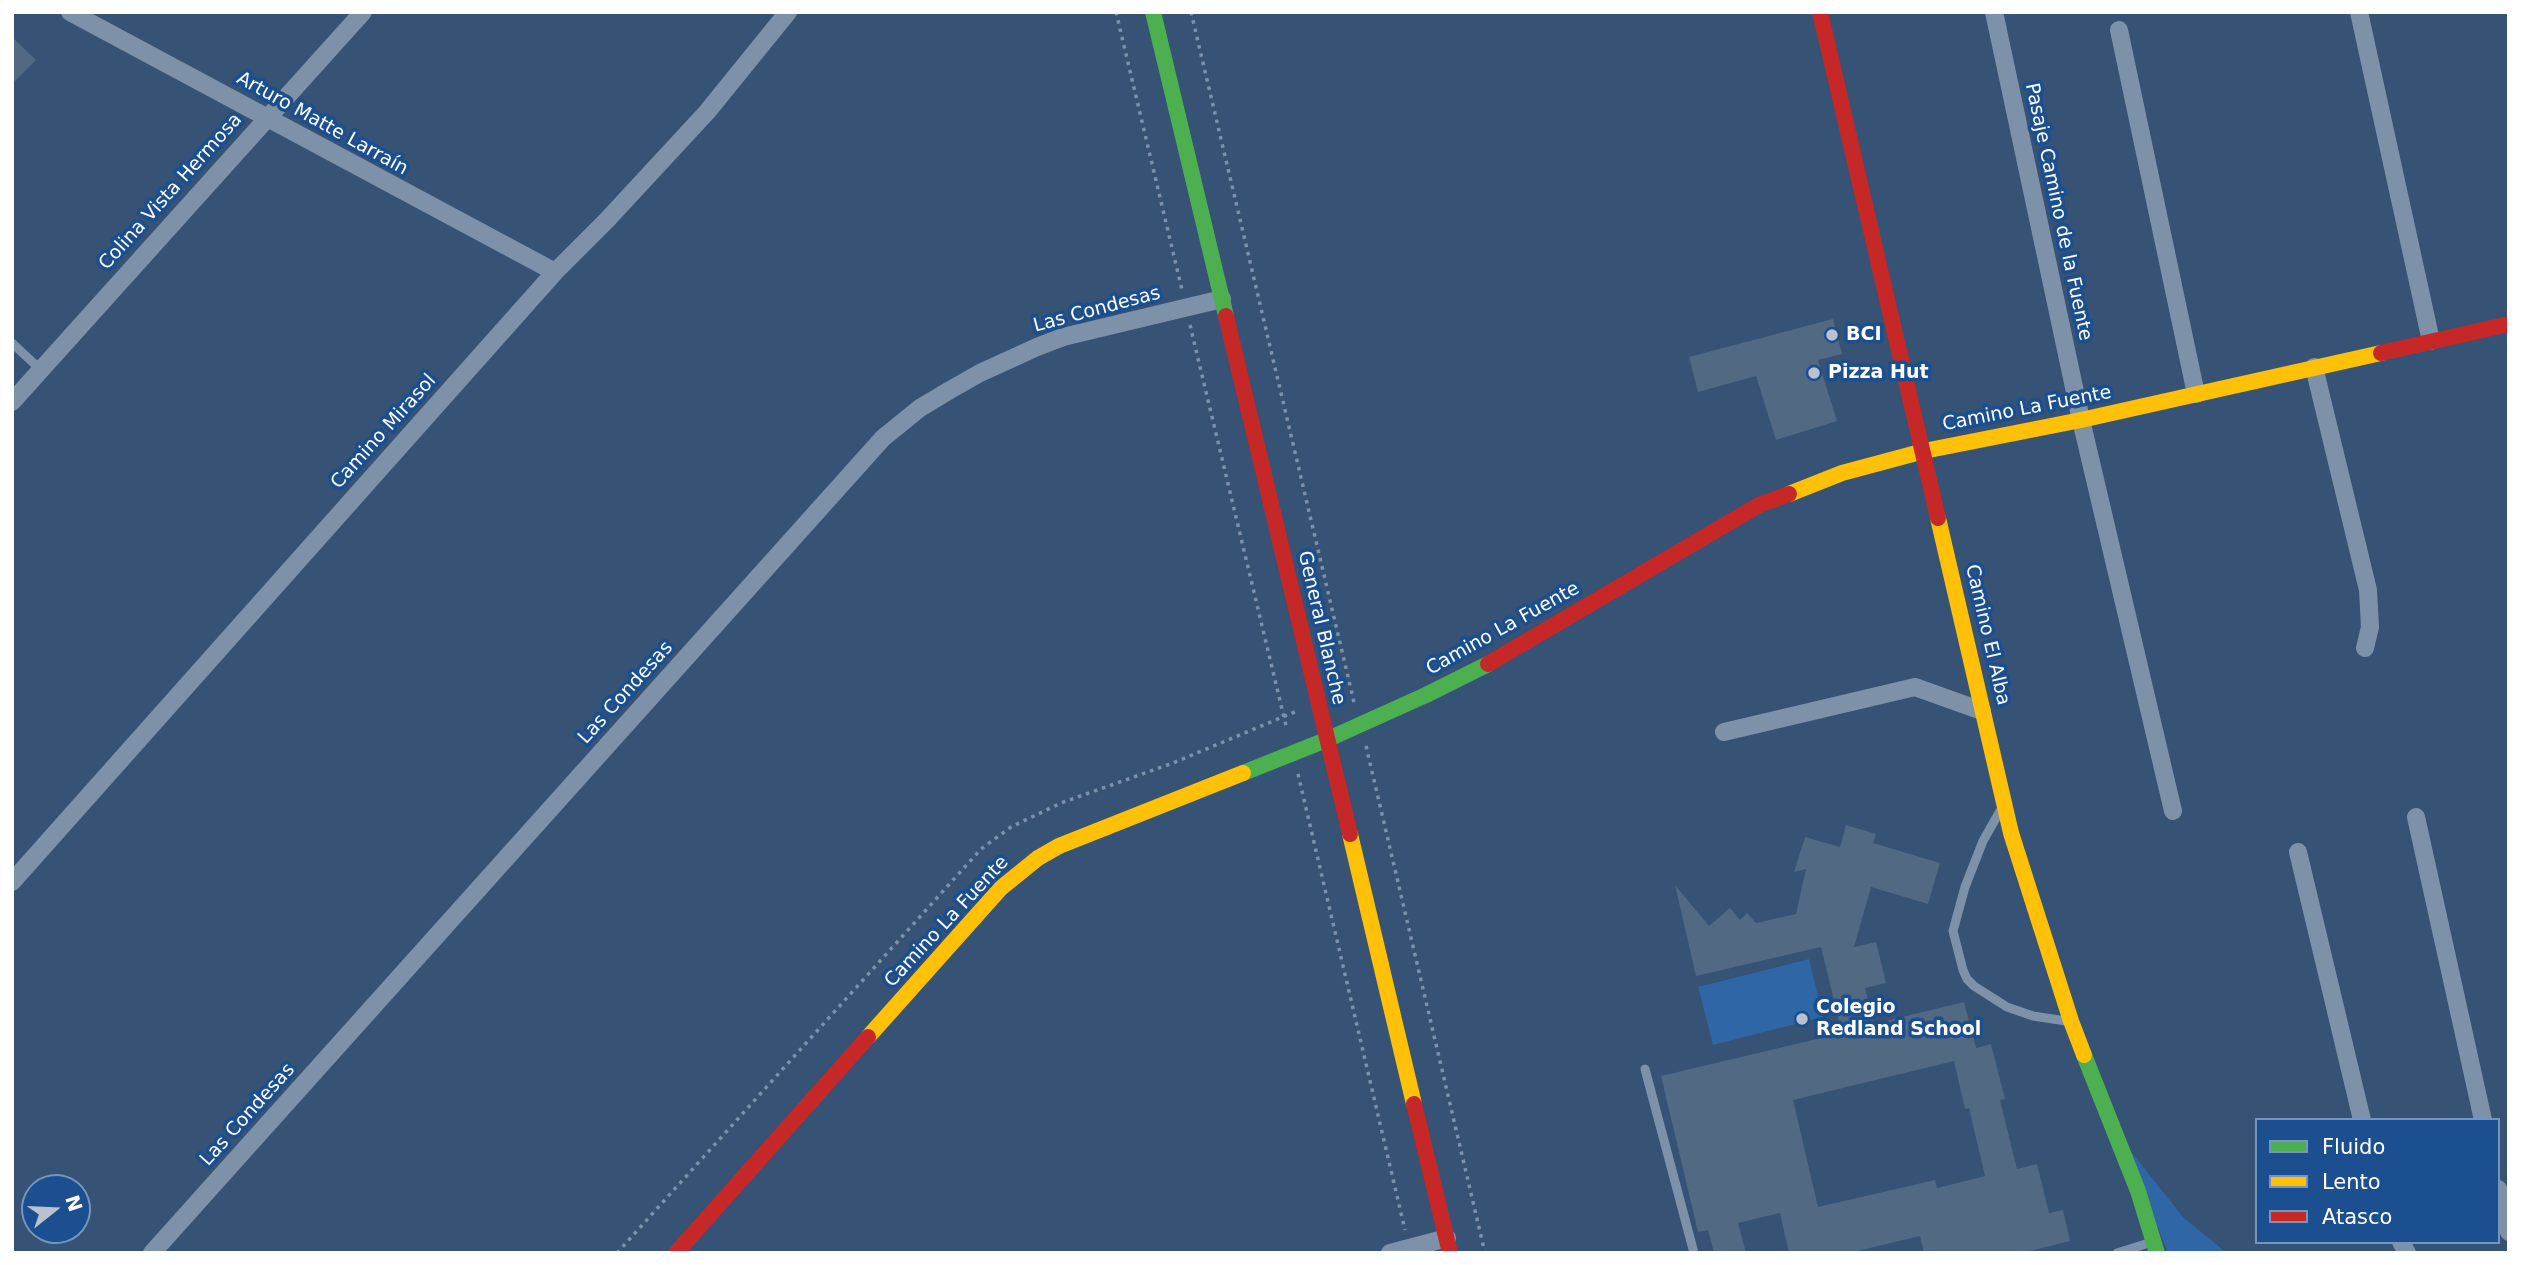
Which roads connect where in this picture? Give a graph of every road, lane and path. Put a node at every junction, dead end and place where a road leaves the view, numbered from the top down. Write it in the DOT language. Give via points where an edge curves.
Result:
graph roads {
  1 [pos="70,12"];
  2 [pos="363,12"];
  3 [pos="789,12"];
  4 [pos="1116,12"];
  5 [pos="1153,12"];
  6 [pos="1191,12"];
  7 [pos="1821,12"];
  8 [pos="1994,12"];
  9 [pos="2359,12"];
  10 [pos="2119,30"];
  11 [pos="266,118"];
  12 [pos="555,272"];
  13 [pos="1222,299"];
  14 [pos="1186,307"];
  15 [pos="2509,324"];
  16 [pos="2431,341"];
  17 [pos="12,343"];
  18 [pos="2314,367"];
  19 [pos="41,370"];
  20 [pos="2196,394"];
  21 [pos="12,402"];
  22 [pos="2081,420"];
  23 [pos="1924,451"];
  24 [pos="2365,648"];
  25 [pos="1982,711"];
  26 [pos="1360,725"];
  27 [pos="1724,732"];
  28 [pos="1326,740"];
  29 [pos="1293,753"];
  30 [pos="2004,806"];
  31 [pos="2174,811"];
  32 [pos="2416,817"];
  33 [pos="2298,852"];
  34 [pos="12,882"];
  35 [pos="2071,1021"];
  36 [pos="1645,1069"];
  37 [pos="2362,1118"];
  38 [pos="2483,1118"];
  39 [pos="2500,1197"];
  40 [pos="2509,1232"];
  41 [pos="1448,1245"];
  42 [pos="2156,1247"];
  43 [pos="1409,1248"];
  44 [pos="152,1253"];
  45 [pos="676,1253"];
  46 [pos="1390,1253"];
  47 [pos="1485,1253"];
  48 [pos="1694,1253"];
  49 [pos="2117,1253"];
  1 -- 11 [label="street, Arturo Matte Larraín"];
  2 -- 11 [label="street, Colina Vista Hermosa"];
  3 -- 12 [label="street, Camino Mirasol" via="666,158"];
  4 -- 14 [label="path"];
  5 -- 13 [label="main road, General Blanche"];
  6 -- 26 [label="path"];
  7 -- 23 [label="main road, Camino El Alba"];
  8 -- 22 [label="street, Pasaje Camino de la Fuente"];
  9 -- 16 [label="street"];
  10 -- 20 [label="street"];
  11 -- 12 [label="street, Arturo Matte Larraín"];
  11 -- 19 [label="street, Colina Vista Hermosa"];
  12 -- 34 [label="street, Camino Mirasol"];
  13 -- 14 [label="street, Las Condesas"];
  13 -- 28 [label="main road, General Blanche"];
  14 -- 29 [label="path"];
  14 -- 44 [label="street, Las Condesas" via="1063,337 1010,358 940,396 883,438"];
  15 -- 16 [label="main road, Camino La Fuente"];
  16 -- 18 [label="main road, Camino La Fuente"];
  17 -- 19 [label="lane"];
  18 -- 20 [label="main road, Camino La Fuente"];
  18 -- 24 [label="street" via="2368,590 2371,627"];
  19 -- 21 [label="street, Colina Vista Hermosa"];
  20 -- 22 [label="main road, Camino La Fuente"];
  22 -- 23 [label="main road, Camino La Fuente"];
  22 -- 31 [label="street, Pasaje Camino de la Fuente"];
  23 -- 25 [label="main road, Camino El Alba"];
  23 -- 26 [label="main road, Camino La Fuente" via="1842,473 1759,505 1491,662"];
  25 -- 27 [label="street" via="1915,687"];
  25 -- 30 [label="main road, Camino El Alba"];
  26 -- 28 [label="main road, Camino La Fuente"];
  26 -- 47 [label="path"];
  28 -- 29 [label="main road, Camino La Fuente"];
  28 -- 41 [label="main road, General Blanche"];
  29 -- 43 [label="path"];
  29 -- 45 [label="main road, Camino La Fuente" via="1082,836 1019,872"];
  30 -- 35 [label="main road, Camino El Alba"];
  30 -- 35 [label="lane" via="1983,841 1952,931 1963,970 1973,986 2007,1007"];
  32 -- 38 [label="street"];
  33 -- 37 [label="street"];
  35 -- 42 [label="main road, Camino El Alba"];
  36 -- 48 [label="lane"];
  39 -- 40 [label="street"];
  41 -- 43 [label="street"];
  42 -- 49 [label="lane"];
  43 -- 46 [label="street"];
}
